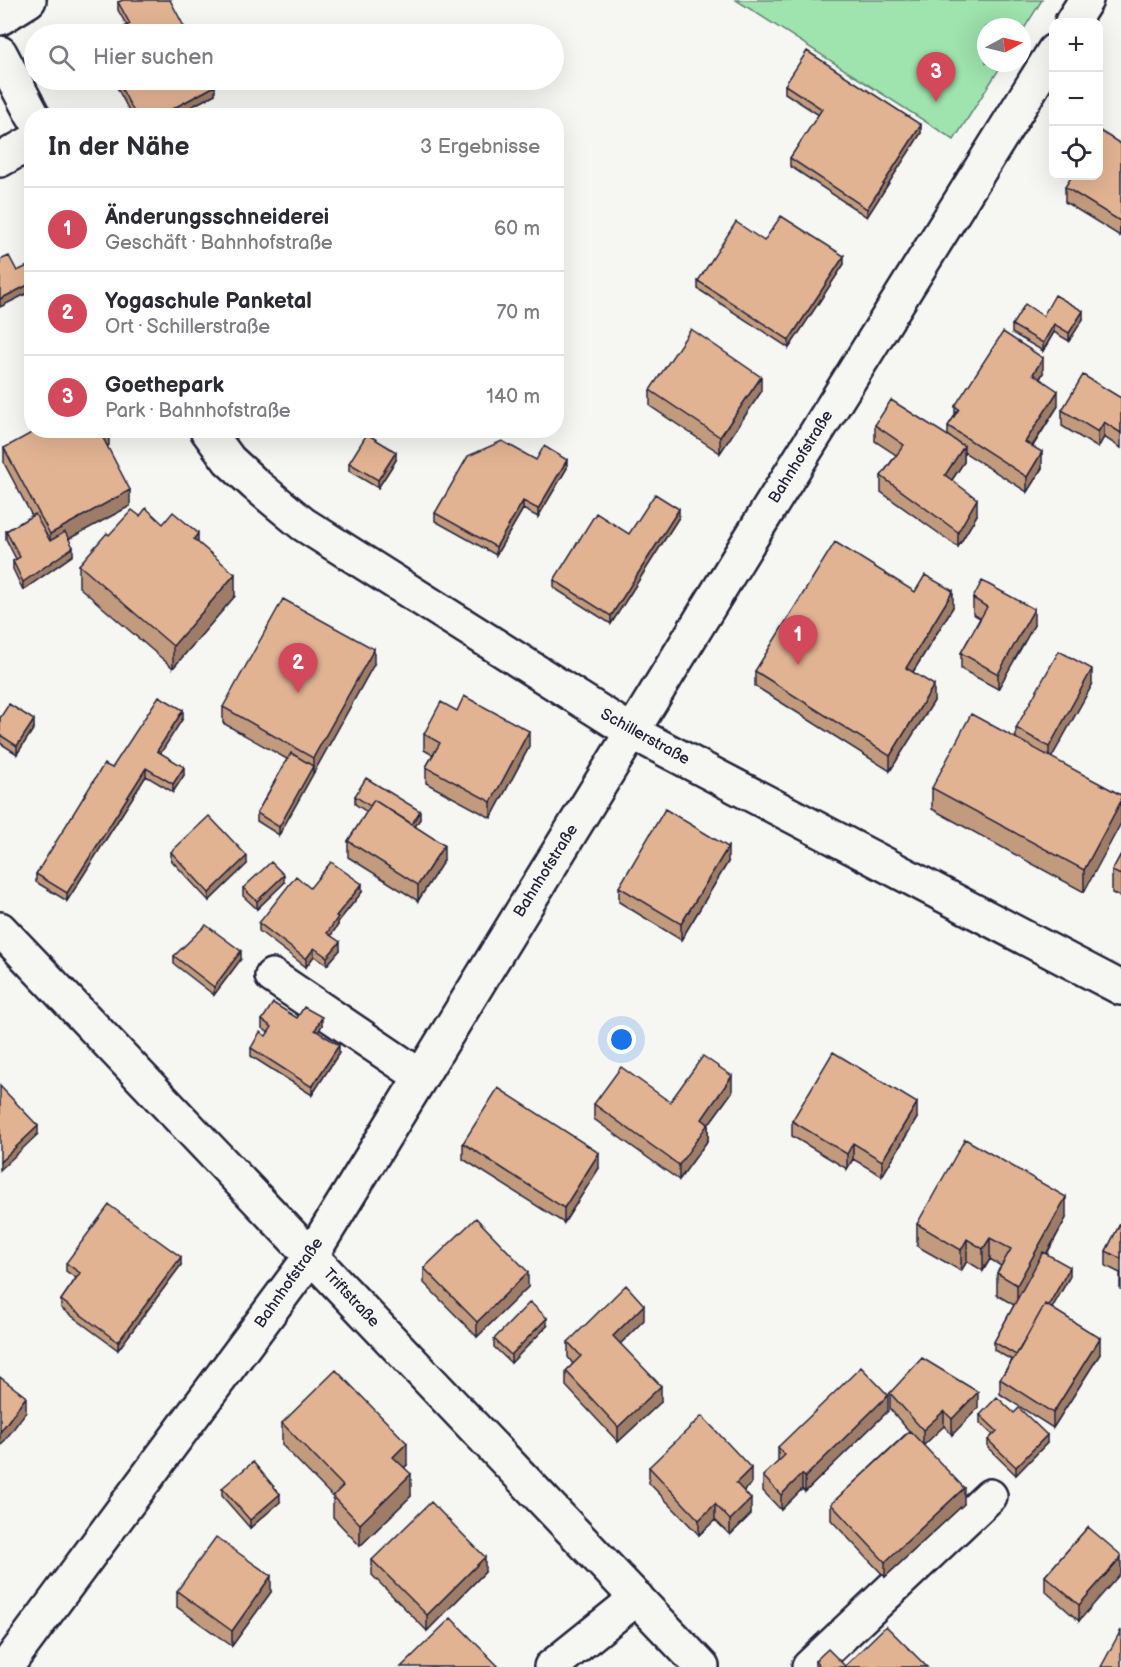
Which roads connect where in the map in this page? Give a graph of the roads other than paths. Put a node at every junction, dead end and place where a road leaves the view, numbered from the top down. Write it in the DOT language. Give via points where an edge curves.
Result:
graph roads {
  1 [pos="29,0"];
  2 [pos="1086,0"];
  3 [pos="0,18"];
  4 [pos="1075,18"];
  5 [pos="0,53"];
  6 [pos="1049,57"];
  7 [pos="29,108"];
  8 [pos="24,146"];
  9 [pos="0,160"];
  10 [pos="213,438"];
  11 [pos="632,732"];
  12 [pos="0,929"];
  13 [pos="272,976"];
  14 [pos="1121,988"];
  15 [pos="420,1076"];
  16 [pos="311,1256"];
  17 [pos="990,1496"];
  18 [pos="637,1598"];
  19 [pos="6,1667"];
  20 [pos="551,1667"];
  21 [pos="702,1667"];
  22 [pos="809,1667"];
  1 -- 3 [label="street"];
  2 -- 4 [label="street"];
  5 -- 7 [label="street"];
  6 -- 11 [label="street, Bahnhofstraße"];
  8 -- 9 [label="street"];
  10 -- 11 [label="street, Schillerstraße" via="229,460 303,524"];
  11 -- 14 [label="street, Schillerstraße"];
  11 -- 15 [label="street, Bahnhofstraße"];
  12 -- 16 [label="street, Triftstraße"];
  13 -- 15 [label="street"];
  15 -- 16 [label="street, Bahnhofstraße"];
  16 -- 18 [label="street, Triftstraße"];
  16 -- 19 [label="street, Bahnhofstraße"];
  17 -- 22 [label="street"];
  18 -- 20 [label="street"];
  18 -- 21 [label="street, Triftstraße"];
}
